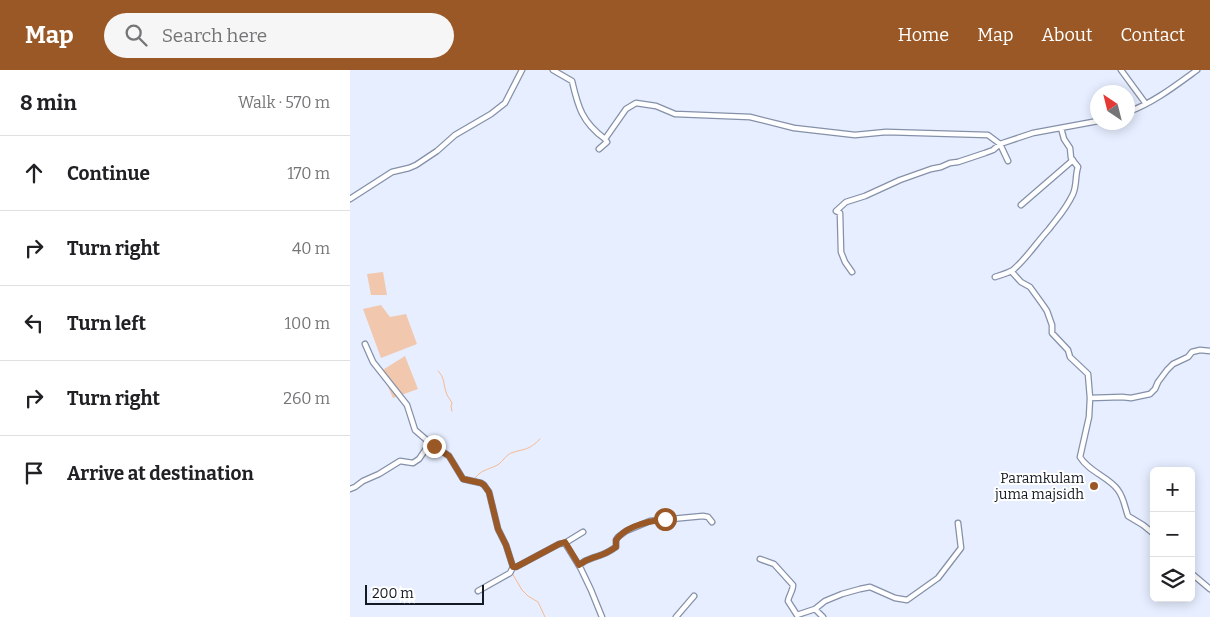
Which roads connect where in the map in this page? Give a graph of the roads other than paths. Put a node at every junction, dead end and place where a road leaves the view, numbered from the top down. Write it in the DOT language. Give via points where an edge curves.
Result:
graph roads {
  1 [pos="522,70"];
  2 [pos="553,70"];
  3 [pos="1122,70"];
  4 [pos="1197,70"];
  5 [pos="1146,104"];
  6 [pos="1135,109"];
  7 [pos="1090,123"];
  8 [pos="1061,128"];
  9 [pos="605,139"];
  10 [pos="1000,144"];
  11 [pos="599,149"];
  12 [pos="1073,160"];
  13 [pos="1008,161"];
  14 [pos="350,199"];
  15 [pos="1021,205"];
  16 [pos="1012,271"];
  17 [pos="852,272"];
  18 [pos="995,277"];
  19 [pos="365,344"];
  20 [pos="1210,350"];
  21 [pos="1090,398"];
  22 [pos="428,444"];
  23 [pos="350,489"];
  24 [pos="712,522"];
  25 [pos="958,523"];
  26 [pos="1150,531"];
  27 [pos="583,532"];
  28 [pos="565,542"];
  29 [pos="760,559"];
  30 [pos="579,565"];
  31 [pos="513,567"];
  32 [pos="1195,576"];
  33 [pos="1210,589"];
  34 [pos="478,591"];
  35 [pos="694,596"];
  36 [pos="815,609"];
  37 [pos="602,617"];
  38 [pos="676,617"];
  39 [pos="823,617"];
  1 -- 14 [label="street" via="505,103 454,135 416,165 392,172"];
  2 -- 9 [label="street" via="572,81 580,111 594,131"];
  3 -- 5 [label="street"];
  4 -- 5 [label="street"];
  5 -- 6 [label="street"];
  7 -- 8 [label="street"];
  8 -- 10 [label="street"];
  8 -- 12 [label="street"];
  9 -- 10 [label="street" via="626,109 636,103 676,114 750,116 794,128 855,135 886,132 988,135"];
  9 -- 11 [label="street"];
  10 -- 13 [label="street"];
  10 -- 17 [label="street" via="993,150 931,169 846,202 836,211 840,214 841,252"];
  12 -- 15 [label="street"];
  12 -- 16 [label="street" via="1078,167 1076,184 1067,207"];
  16 -- 18 [label="street"];
  16 -- 21 [label="street" via="1043,304 1052,333 1088,374"];
  19 -- 22 [label="street" via="373,362 407,405 415,430"];
  20 -- 21 [label="street" via="1192,352 1173,364 1150,394 1131,398"];
  21 -- 26 [label="street" via="1090,417 1080,457 1118,489 1128,516"];
  22 -- 23 [label="street" via="413,463 400,462"];
  22 -- 31 [label="street" via="449,456 463,479 481,483 489,492 498,529"];
  24 -- 30 [label="street" via="703,516 650,521 626,531 616,540 616,547 608,552"];
  25 -- 36 [label="street" via="961,548 938,578 907,600 870,587 825,600"];
  27 -- 28 [label="street"];
  28 -- 30 [label="street"];
  28 -- 31 [label="street"];
  29 -- 36 [label="street" via="774,564 793,585 788,601 797,615"];
  30 -- 37 [label="street"];
  31 -- 34 [label="street" via="510,573"];
  32 -- 33 [label="street"];
  35 -- 38 [label="street"];
  36 -- 39 [label="street"];
}
